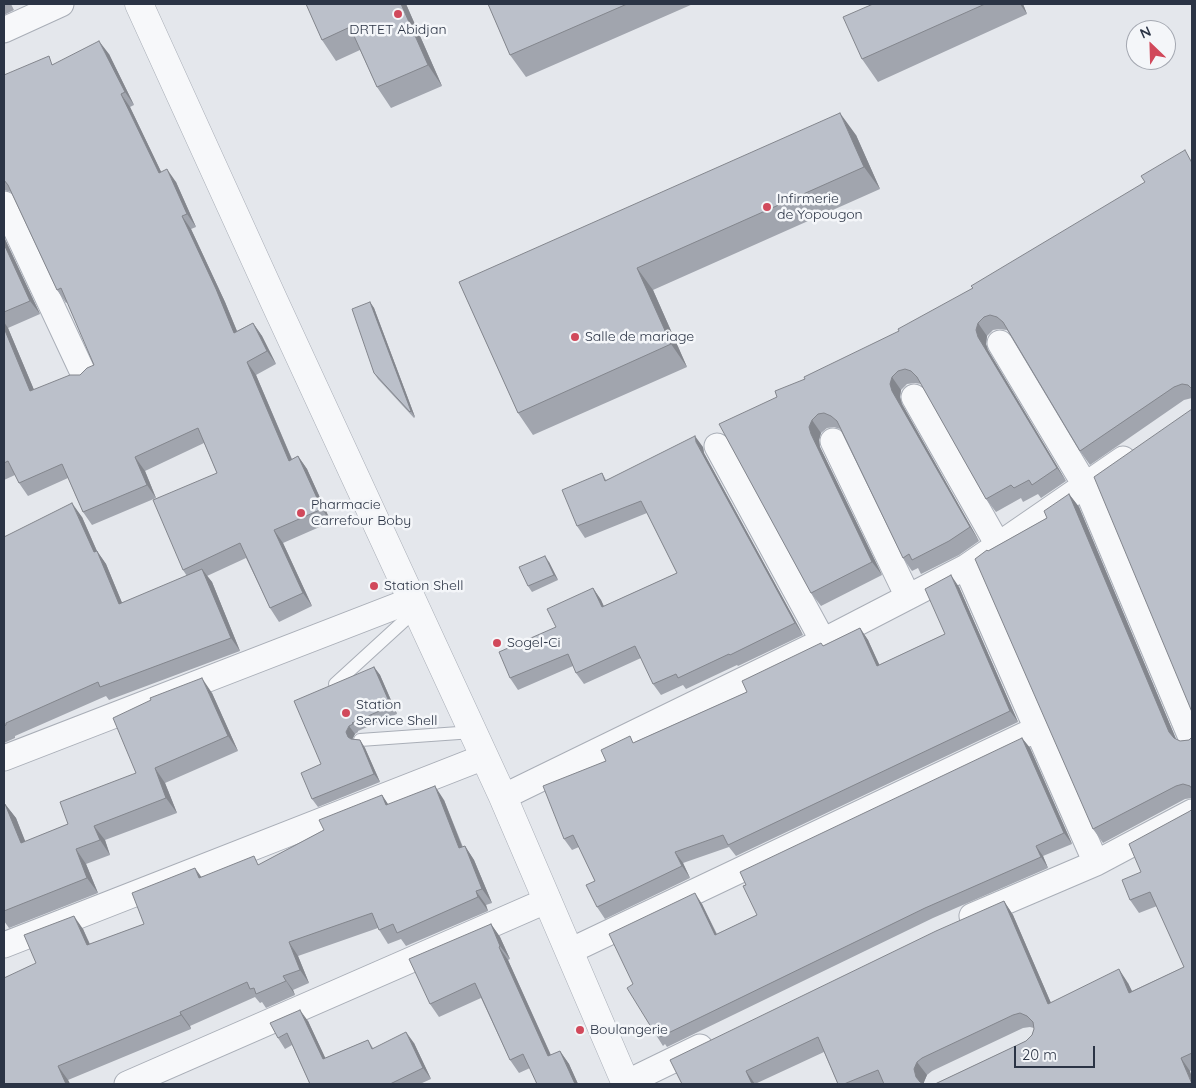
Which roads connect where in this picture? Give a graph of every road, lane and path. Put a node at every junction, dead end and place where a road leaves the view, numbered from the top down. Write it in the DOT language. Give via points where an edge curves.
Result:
graph roads {
  1 [pos="61,4"];
  2 [pos="139,4"];
  3 [pos="4,30"];
  4 [pos="4,204"];
  5 [pos="1000,342"];
  6 [pos="84,376"];
  7 [pos="914,397"];
  8 [pos="832,441"];
  9 [pos="717,446"];
  10 [pos="1139,449"];
  11 [pos="1085,485"];
  12 [pos="998,545"];
  13 [pos="966,567"];
  14 [pos="908,597"];
  15 [pos="415,604"];
  16 [pos="823,640"];
  17 [pos="335,684"];
  18 [pos="1037,729"];
  19 [pos="473,732"];
  20 [pos="360,740"];
  21 [pos="1192,740"];
  22 [pos="484,757"];
  23 [pos="4,758"];
  24 [pos="503,796"];
  25 [pos="1192,812"];
  26 [pos="1096,863"];
  27 [pos="548,900"];
  28 [pos="948,927"];
  29 [pos="4,945"];
  30 [pos="570,951"];
  31 [pos="724,1035"];
  32 [pos="128,1084"];
  33 [pos="626,1084"];
  1 -- 3 [label="street"];
  2 -- 15 [label="street"];
  4 -- 6 [label="street"];
  5 -- 11 [label="street"];
  7 -- 12 [label="street"];
  8 -- 14 [label="street"];
  9 -- 16 [label="street"];
  10 -- 11 [label="street"];
  11 -- 12 [label="street"];
  11 -- 21 [label="street"];
  12 -- 13 [label="street"];
  13 -- 14 [label="street"];
  13 -- 18 [label="street"];
  14 -- 16 [label="street"];
  15 -- 17 [label="lane"];
  15 -- 19 [label="street"];
  15 -- 23 [label="street"];
  16 -- 24 [label="street"];
  18 -- 26 [label="street"];
  18 -- 30 [label="street"];
  19 -- 20 [label="lane"];
  19 -- 22 [label="street"];
  22 -- 24 [label="street"];
  22 -- 29 [label="street"];
  24 -- 27 [label="street"];
  25 -- 26 [label="street"];
  26 -- 28 [label="street"];
  27 -- 30 [label="street"];
  27 -- 32 [label="street"];
  30 -- 33 [label="street"];
  31 -- 33 [label="street"];
}
